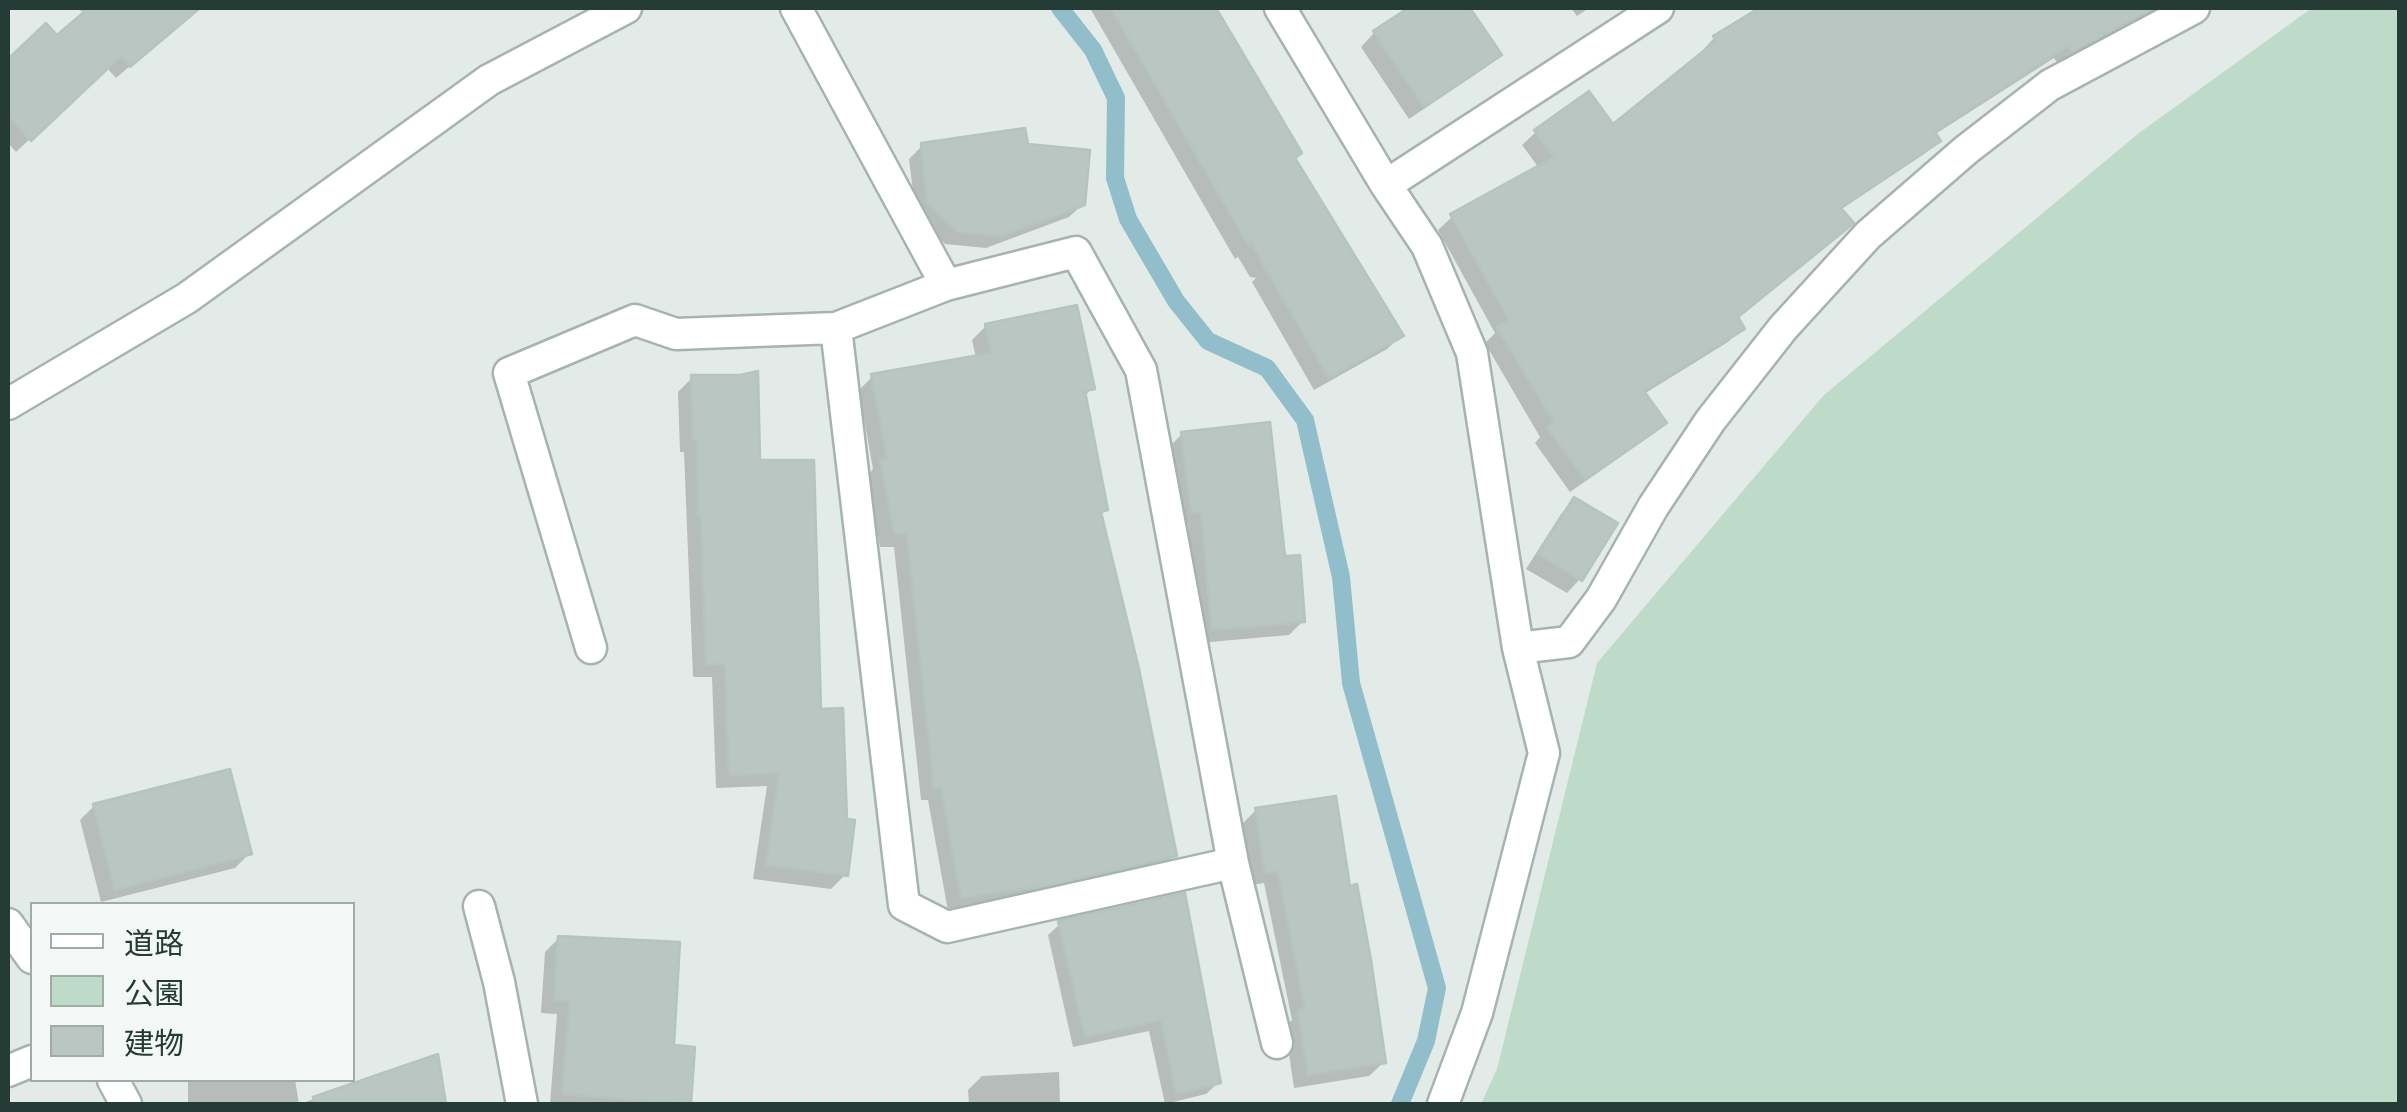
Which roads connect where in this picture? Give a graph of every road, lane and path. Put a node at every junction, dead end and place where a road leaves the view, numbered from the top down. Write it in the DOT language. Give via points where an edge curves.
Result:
graph roads {
  1 [pos="626,8"];
  2 [pos="796,8"];
  3 [pos="1280,8"];
  4 [pos="1658,8"];
  5 [pos="2194,8"];
  6 [pos="1386,185"];
  7 [pos="946,285"];
  8 [pos="836,328"];
  9 [pos="8,404"];
  10 [pos="591,648"];
  11 [pos="1518,648"];
  12 [pos="1233,862"];
  13 [pos="479,906"];
  14 [pos="8,924"];
  15 [pos="30,955"];
  16 [pos="1276,1043"];
  17 [pos="114,1082"];
  18 [pos="126,1104"];
  19 [pos="522,1104"];
  20 [pos="1443,1104"];
  1 -- 9 [label="street" via="489,80 187,298"];
  2 -- 7 [label="street"];
  3 -- 6 [label="street"];
  4 -- 6 [label="street"];
  5 -- 11 [label="street" via="2050,85 1868,234 1710,421 1570,642"];
  6 -- 11 [label="street" via="1427,246 1472,353"];
  7 -- 8 [label="street"];
  7 -- 12 [label="street" via="1076,252 1141,370"];
  8 -- 10 [label="street" via="676,334 635,320 509,373"];
  8 -- 12 [label="street" via="904,904 947,928"];
  11 -- 20 [label="street" via="1544,753 1477,1013"];
  12 -- 16 [label="street"];
  13 -- 19 [label="street"];
  14 -- 15 [label="street"];
  17 -- 18 [label="street"];
}
